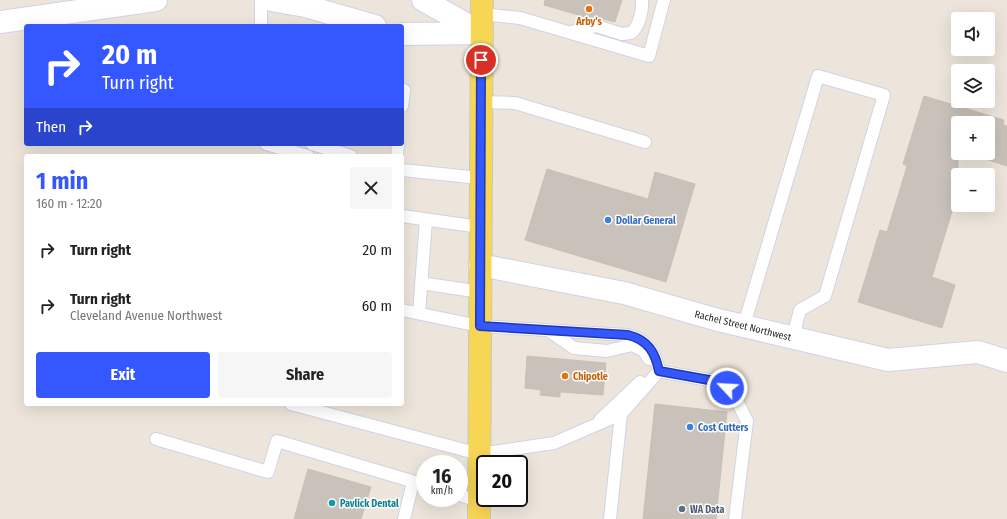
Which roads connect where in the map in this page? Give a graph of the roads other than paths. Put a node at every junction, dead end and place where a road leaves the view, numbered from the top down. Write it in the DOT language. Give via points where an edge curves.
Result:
graph roads {
  1 [pos="156,0"];
  2 [pos="261,0"];
  3 [pos="270,0"];
  4 [pos="423,0"];
  5 [pos="642,0"];
  6 [pos="664,0"];
  7 [pos="482,16"];
  8 [pos="0,22"];
  9 [pos="261,24"];
  10 [pos="367,24"];
  11 [pos="571,32"];
  12 [pos="404,34"];
  13 [pos="481,102"];
  14 [pos="645,142"];
  15 [pos="273,146"];
  16 [pos="318,146"];
  17 [pos="301,154"];
  18 [pos="344,154"];
  19 [pos="404,170"];
  20 [pos="480,178"];
  21 [pos="404,216"];
  22 [pos="426,220"];
  23 [pos="480,227"];
  24 [pos="480,265"];
  25 [pos="421,283"];
  26 [pos="480,292"];
  27 [pos="404,310"];
  28 [pos="419,313"];
  29 [pos="744,325"];
  30 [pos="480,326"];
  31 [pos="548,330"];
  32 [pos="793,337"];
  33 [pos="1007,361"];
  34 [pos="659,371"];
  35 [pos="299,406"];
  36 [pos="622,414"];
  37 [pos="593,426"];
  38 [pos="156,439"];
  39 [pos="479,454"];
  40 [pos="416,482"];
  41 [pos="416,490"];
  42 [pos="472,505"];
  43 [pos="404,519"];
  44 [pos="610,519"];
  45 [pos="735,519"];
  1 -- 8 [label="street"];
  2 -- 9 [label="lane"];
  3 -- 10 [label="street" via="305,6"];
  4 -- 7 [label="street"];
  5 -- 11 [label="lane" via="637,26 631,33 622,34 596,26"];
  6 -- 11 [label="lane" via="649,56"];
  7 -- 11 [label="lane" via="520,18"];
  7 -- 12 [label="street"];
  7 -- 13 [label="main road"];
  13 -- 14 [label="lane" via="515,103"];
  13 -- 20 [label="main road"];
  15 -- 17 [label="lane"];
  16 -- 18 [label="lane"];
  19 -- 20 [label="lane"];
  20 -- 23 [label="main road"];
  21 -- 22 [label="lane"];
  22 -- 23 [label="lane"];
  22 -- 25 [label="lane"];
  23 -- 24 [label="main road"];
  24 -- 26 [label="main road"];
  24 -- 29 [label="street, Rachel Street Northwest" via="624,293"];
  25 -- 26 [label="lane"];
  25 -- 28 [label="lane"];
  26 -- 30 [label="main road"];
  27 -- 28 [label="lane"];
  28 -- 30 [label="lane"];
  29 -- 32 [label="street, Rachel Street Northwest"];
  29 -- 32 [label="lane" via="818,76 884,95 825,296 800,310"];
  30 -- 31 [label="lane"];
  30 -- 39 [label="main road"];
  31 -- 34 [label="lane" via="636,337 653,351"];
  31 -- 37 [label="lane" via="574,348 608,351 632,345 644,351 648,357 650,367 645,378"];
  32 -- 33 [label="street, Rachel Street Northwest" via="888,360 978,352"];
  34 -- 36 [label="lane"];
  34 -- 45 [label="lane" via="720,382 734,394 747,421"];
  35 -- 39 [label="lane"];
  36 -- 37 [label="lane"];
  36 -- 44 [label="lane"];
  37 -- 39 [label="lane" via="554,443"];
  38 -- 40 [label="lane" via="268,472 277,441"];
  39 -- 42 [label="main road"];
  41 -- 43 [label="lane"];
}
